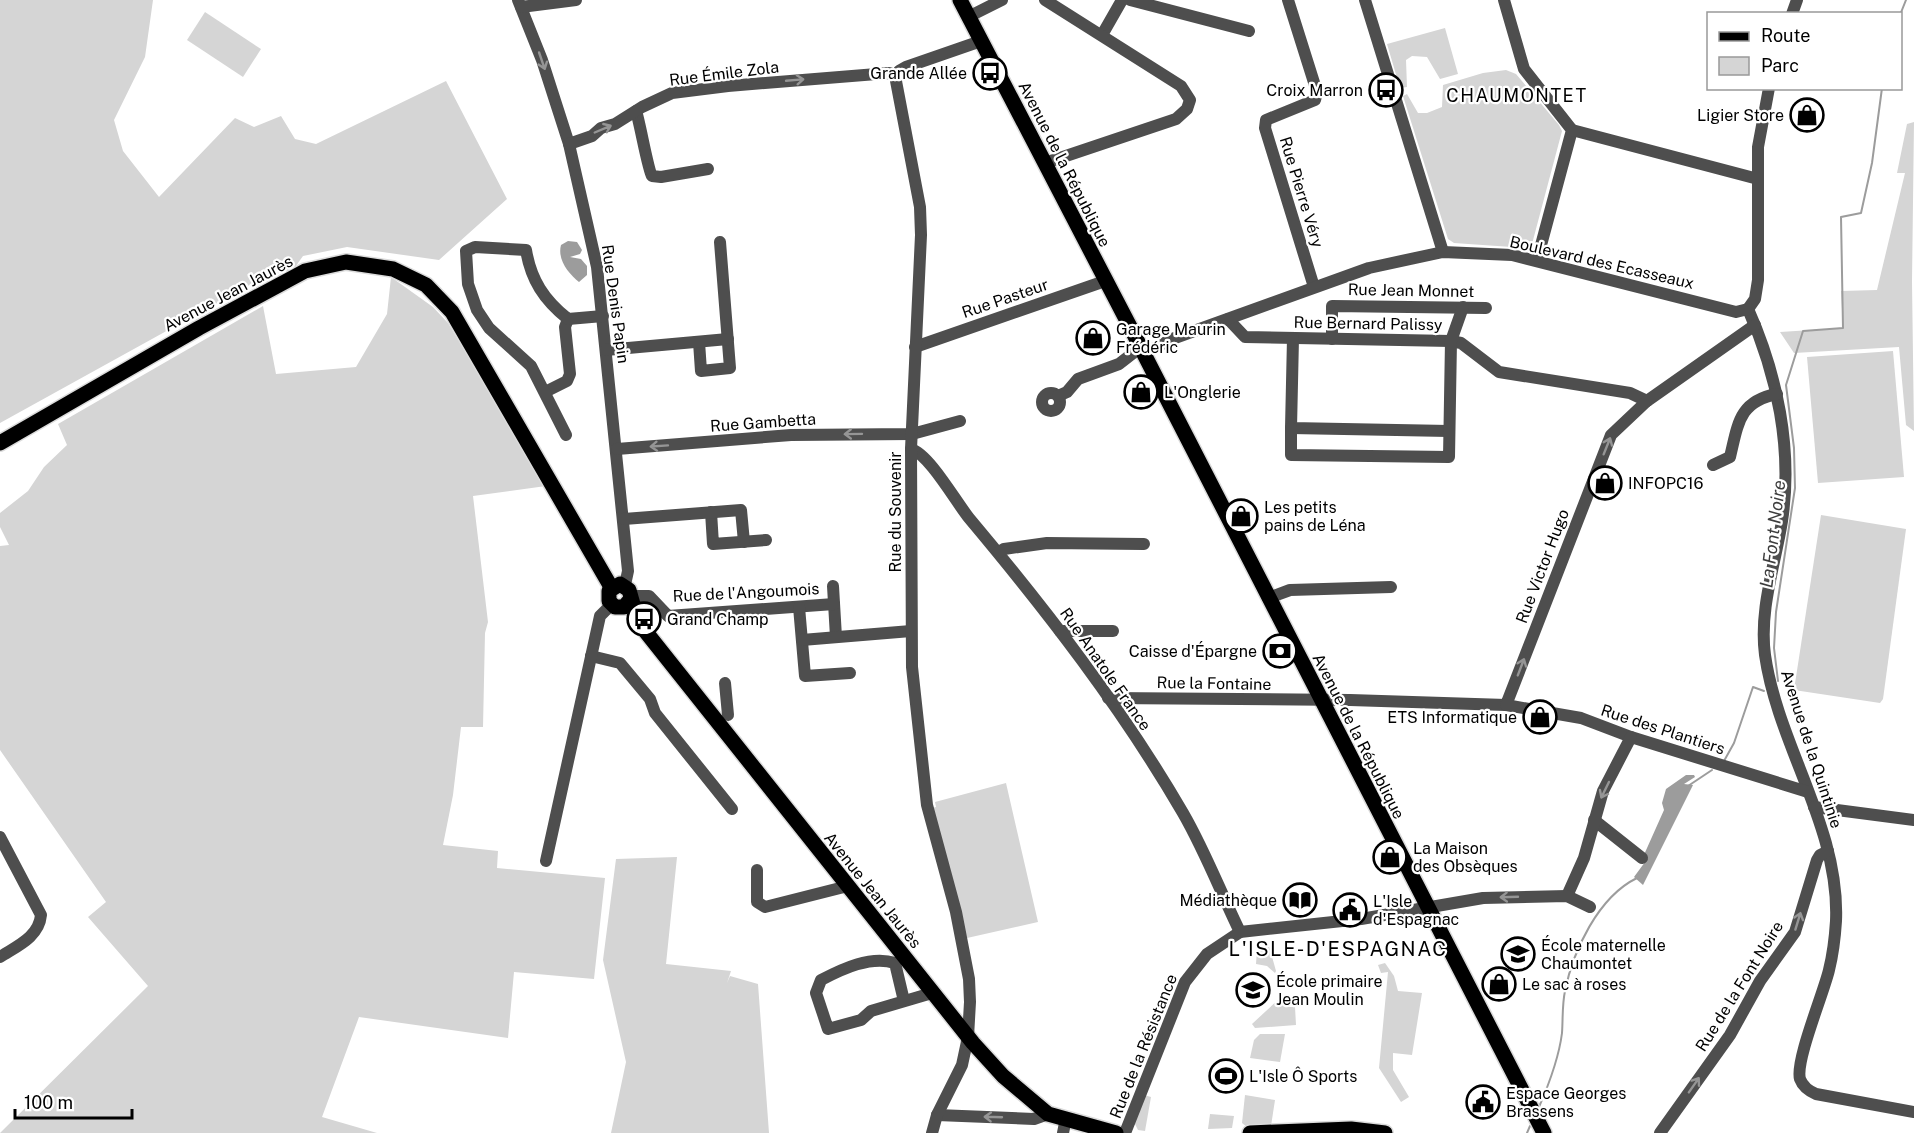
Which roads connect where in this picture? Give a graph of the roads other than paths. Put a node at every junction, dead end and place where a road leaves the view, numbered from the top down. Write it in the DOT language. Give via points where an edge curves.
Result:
graph roads {
  1 [pos="576,0"];
  2 [pos="960,0"];
  3 [pos="1002,0"];
  4 [pos="1045,0"];
  5 [pos="1122,0"];
  6 [pos="1130,0"];
  7 [pos="1288,0"];
  8 [pos="1365,0"];
  9 [pos="1504,0"];
  10 [pos="519,4"];
  11 [pos="968,17"];
  12 [pos="1249,31"];
  13 [pos="1102,35"];
  14 [pos="981,41"];
  15 [pos="896,75"];
  16 [pos="1769,90"];
  17 [pos="636,111"];
  18 [pos="1572,130"];
  19 [pos="569,144"];
  20 [pos="1045,163"];
  21 [pos="708,169"];
  22 [pos="1758,179"];
  23 [pos="720,242"];
  24 [pos="1443,252"];
  25 [pos="1537,260"];
  26 [pos="1105,281"];
  27 [pos="1314,287"];
  28 [pos="1462,307"];
  29 [pos="1486,308"];
  30 [pos="1748,309"];
  31 [pos="603,316"];
  32 [pos="568,319"];
  33 [pos="1228,319"];
  34 [pos="1755,325"];
  35 [pos="1293,338"];
  36 [pos="728,339"];
  37 [pos="1332,339"];
  38 [pos="1451,341"];
  39 [pos="699,342"];
  40 [pos="915,347"];
  41 [pos="1142,349"];
  42 [pos="606,350"];
  43 [pos="545,392"];
  44 [pos="1777,394"];
  45 [pos="1058,396"];
  46 [pos="1647,401"];
  47 [pos="960,421"];
  48 [pos="1291,428"];
  49 [pos="1449,430"];
  50 [pos="912,434"];
  51 [pos="566,435"];
  52 [pos="0,443"];
  53 [pos="617,448"];
  54 [pos="911,449"];
  55 [pos="1713,465"];
  56 [pos="711,512"];
  57 [pos="624,519"];
  58 [pos="766,540"];
  59 [pos="744,542"];
  60 [pos="1144,544"];
  61 [pos="999,552"];
  62 [pos="832,586"];
  63 [pos="1391,587"];
  64 [pos="621,597"];
  65 [pos="1268,598"];
  66 [pos="834,604"];
  67 [pos="799,607"];
  68 [pos="911,631"];
  69 [pos="1060,631"];
  70 [pos="1113,631"];
  71 [pos="836,637"];
  72 [pos="802,640"];
  73 [pos="591,656"];
  74 [pos="850,673"];
  75 [pos="725,683"];
  76 [pos="1108,698"];
  77 [pos="1320,700"];
  78 [pos="1506,705"];
  79 [pos="728,715"];
  80 [pos="1631,737"];
  81 [pos="1808,792"];
  82 [pos="1815,807"];
  83 [pos="732,809"];
  84 [pos="1594,820"];
  85 [pos="1914,820"];
  86 [pos="0,837"];
  87 [pos="1828,851"];
  88 [pos="1642,858"];
  89 [pos="546,861"];
  90 [pos="758,870"];
  91 [pos="848,886"];
  92 [pos="1567,896"];
  93 [pos="1590,907"];
  94 [pos="1427,908"];
  95 [pos="1240,932"];
  96 [pos="0,957"];
  97 [pos="932,993"];
  98 [pos="904,1001"];
  99 [pos="968,1037"];
  100 [pos="1914,1112"];
  101 [pos="1048,1114"];
  102 [pos="937,1115"];
  103 [pos="1538,1121"];
  104 [pos="1064,1126"];
  105 [pos="932,1133"];
  106 [pos="1116,1133"];
  107 [pos="1125,1133"];
  108 [pos="1250,1133"];
  109 [pos="1385,1133"];
  110 [pos="1660,1133"];
  1 -- 10 [label="street"];
  2 -- 11 [label="main road, Avenue de la République"];
  3 -- 11 [label="street"];
  4 -- 13 [label="street"];
  5 -- 13 [label="street"];
  6 -- 12 [label="street"];
  7 -- 27 [label="street, Rue Pierre Véry" via="1317,92 1315,100 1272,115 1264,128"];
  8 -- 24 [label="street"];
  9 -- 18 [label="street" via="1524,69"];
  10 -- 19 [label="street, Rue Denis Papin, one-way"];
  11 -- 14 [label="main road, Avenue de la République"];
  13 -- 20 [label="street" via="1181,86 1190,100 1187,109 1176,119"];
  14 -- 15 [label="street"];
  14 -- 20 [label="main road, Avenue de la République"];
  17 -- 15 [label="street, Rue Émile Zola, one-way" via="672,93 688,90"];
  15 -- 40 [label="street, Rue du Souvenir" via="920,207 921,266"];
  16 -- 22 [label="street" via="1760,131"];
  19 -- 17 [label="street, Rue Émile Zola, one-way"];
  17 -- 21 [label="street" via="652,176"];
  18 -- 22 [label="street"];
  18 -- 25 [label="street"];
  19 -- 31 [label="street, Rue Denis Papin" via="597,267"];
  20 -- 26 [label="main road, Avenue de la République"];
  22 -- 30 [label="street" via="1758,280 1755,299"];
  23 -- 36 [label="street"];
  24 -- 25 [label="street, Boulevard des Ecasseaux"];
  24 -- 27 [label="street, Boulevard des Ecasseaux" via="1399,260"];
  25 -- 30 [label="street, Boulevard des Ecasseaux" via="1736,312"];
  26 -- 40 [label="street, Rue Pasteur"];
  26 -- 41 [label="main road, Avenue de la République"];
  27 -- 33 [label="street, Boulevard des Ecasseaux"];
  28 -- 29 [label="street, Rue Jean Monnet"];
  28 -- 37 [label="street, Rue Jean Monnet" via="1332,306"];
  28 -- 38 [label="street"];
  30 -- 34 [label="street, Avenue de la Quintinie"];
  31 -- 32 [label="street"];
  31 -- 42 [label="street, Rue Denis Papin"];
  32 -- 43 [label="street" via="570,374 567,381"];
  32 -- 43 [label="street" via="537,288 526,250 475,247 466,251 474,305 489,328 527,361"];
  33 -- 35 [label="street, Rue Bernard Palissy" via="1245,337"];
  33 -- 41 [label="street, Boulevard des Ecasseaux"];
  34 -- 44 [label="street, Avenue de la Quintinie"];
  34 -- 46 [label="street, Rue Victor Hugo"];
  35 -- 37 [label="street, Rue Bernard Palissy"];
  35 -- 48 [label="street"];
  36 -- 39 [label="street"];
  36 -- 39 [label="street" via="730,368 701,371"];
  37 -- 38 [label="street, Rue Bernard Palissy"];
  38 -- 46 [label="street, Rue Bernard Palissy" via="1461,343 1499,372 1630,393"];
  38 -- 49 [label="street"];
  39 -- 42 [label="street"];
  40 -- 50 [label="street, Rue du Souvenir"];
  41 -- 45 [label="street, Boulevard des Ecasseaux" via="1119,364 1078,380"];
  41 -- 65 [label="main road, Avenue de la République"];
  42 -- 53 [label="street, Rue Denis Papin"];
  43 -- 51 [label="street"];
  44 -- 55 [label="street" via="1763,397 1747,408 1739,420 1730,457"];
  44 -- 81 [label="street, Avenue de la Quintinie" via="1786,480 1765,605 1765,656"];
  78 -- 46 [label="street, Rue Victor Hugo, one-way" via="1609,440 1617,427"];
  47 -- 50 [label="street, Rue Gambetta"];
  48 -- 49 [label="street"];
  48 -- 49 [label="street" via="1290,455 1449,457"];
  50 -- 53 [label="street, Rue Gambetta, one-way" via="791,435"];
  50 -- 54 [label="street, Rue du Souvenir"];
  52 -- 64 [label="main road, Avenue Jean Jaurès" via="305,271 346,262 393,269 426,285 452,312"];
  53 -- 57 [label="street, Rue Denis Papin"];
  54 -- 61 [label="street, Rue Anatole France" via="926,461"];
  54 -- 68 [label="street, Rue du Souvenir"];
  56 -- 57 [label="street"];
  56 -- 59 [label="street" via="741,510"];
  56 -- 59 [label="street" via="713,544"];
  57 -- 64 [label="street, Rue Denis Papin" via="628,571"];
  58 -- 59 [label="street"];
  60 -- 61 [label="street" via="1047,543"];
  61 -- 69 [label="street, Rue Anatole France"];
  62 -- 66 [label="street"];
  63 -- 65 [label="street" via="1290,590"];
  64 -- 67 [label="street, Rue de l'Angoumois" via="649,596 668,616"];
  64 -- 73 [label="street" via="600,616"];
  64 -- 91 [label="main road, Avenue Jean Jaurès"];
  65 -- 77 [label="main road, Avenue de la République"];
  66 -- 67 [label="street, Rue de l'Angoumois"];
  66 -- 71 [label="street"];
  67 -- 72 [label="street"];
  68 -- 71 [label="street"];
  68 -- 99 [label="street, Rue du Souvenir" via="927,805 956,912 970,1002"];
  69 -- 70 [label="street"];
  69 -- 76 [label="street, Rue Anatole France"];
  71 -- 72 [label="street"];
  72 -- 74 [label="street" via="805,676"];
  73 -- 83 [label="street" via="620,663"];
  73 -- 89 [label="street"];
  75 -- 79 [label="street"];
  76 -- 77 [label="street, Rue la Fontaine"];
  76 -- 95 [label="street, Rue Anatole France" via="1184,815"];
  77 -- 78 [label="street"];
  77 -- 94 [label="main road, Avenue de la République"];
  78 -- 80 [label="street, Rue des Plantiers" via="1581,718"];
  80 -- 81 [label="street, Rue des Plantiers"];
  80 -- 84 [label="street, one-way" via="1603,791"];
  81 -- 82 [label="street, Avenue de la Quintinie"];
  82 -- 85 [label="street"];
  82 -- 87 [label="street, Avenue de la Quintinie"];
  84 -- 88 [label="street"];
  84 -- 92 [label="street" via="1584,858"];
  86 -- 96 [label="street" via="41,915 35,933"];
  87 -- 100 [label="street, Avenue de la Quintinie" via="1835,884 1834,946 1800,1079 1804,1087 1816,1094"];
  110 -- 87 [label="street, Rue de la Font Noire, one-way" via="1730,1035 1760,981 1795,932 1816,860"];
  90 -- 91 [label="street" via="755,895 765,907"];
  91 -- 97 [label="main road, Avenue Jean Jaurès"];
  92 -- 93 [label="street"];
  92 -- 94 [label="street, Rue de la Résistance, one-way" via="1483,898"];
  94 -- 95 [label="street, Rue de la Résistance"];
  94 -- 103 [label="main road, Avenue de la République"];
  95 -- 107 [label="street, Rue de la Résistance" via="1207,954 1185,982"];
  97 -- 98 [label="street"];
  97 -- 99 [label="main road, Avenue Jean Jaurès"];
  98 -- 98 [label="street" via="828,1029 816,993 821,980 848,966 888,961 895,963"];
  99 -- 101 [label="main road, Avenue Jean Jaurès" via="1003,1076"];
  99 -- 102 [label="street, Rue du Souvenir" via="962,1065"];
  101 -- 102 [label="street, one-way" via="1034,1119"];
  101 -- 104 [label="main road, Avenue Jean Jaurès"];
  102 -- 105 [label="street, Rue du Souvenir"];
  104 -- 106 [label="main road, Avenue Jean Jaurès"];
  108 -- 109 [label="main road" via="1342,1129"];
}
